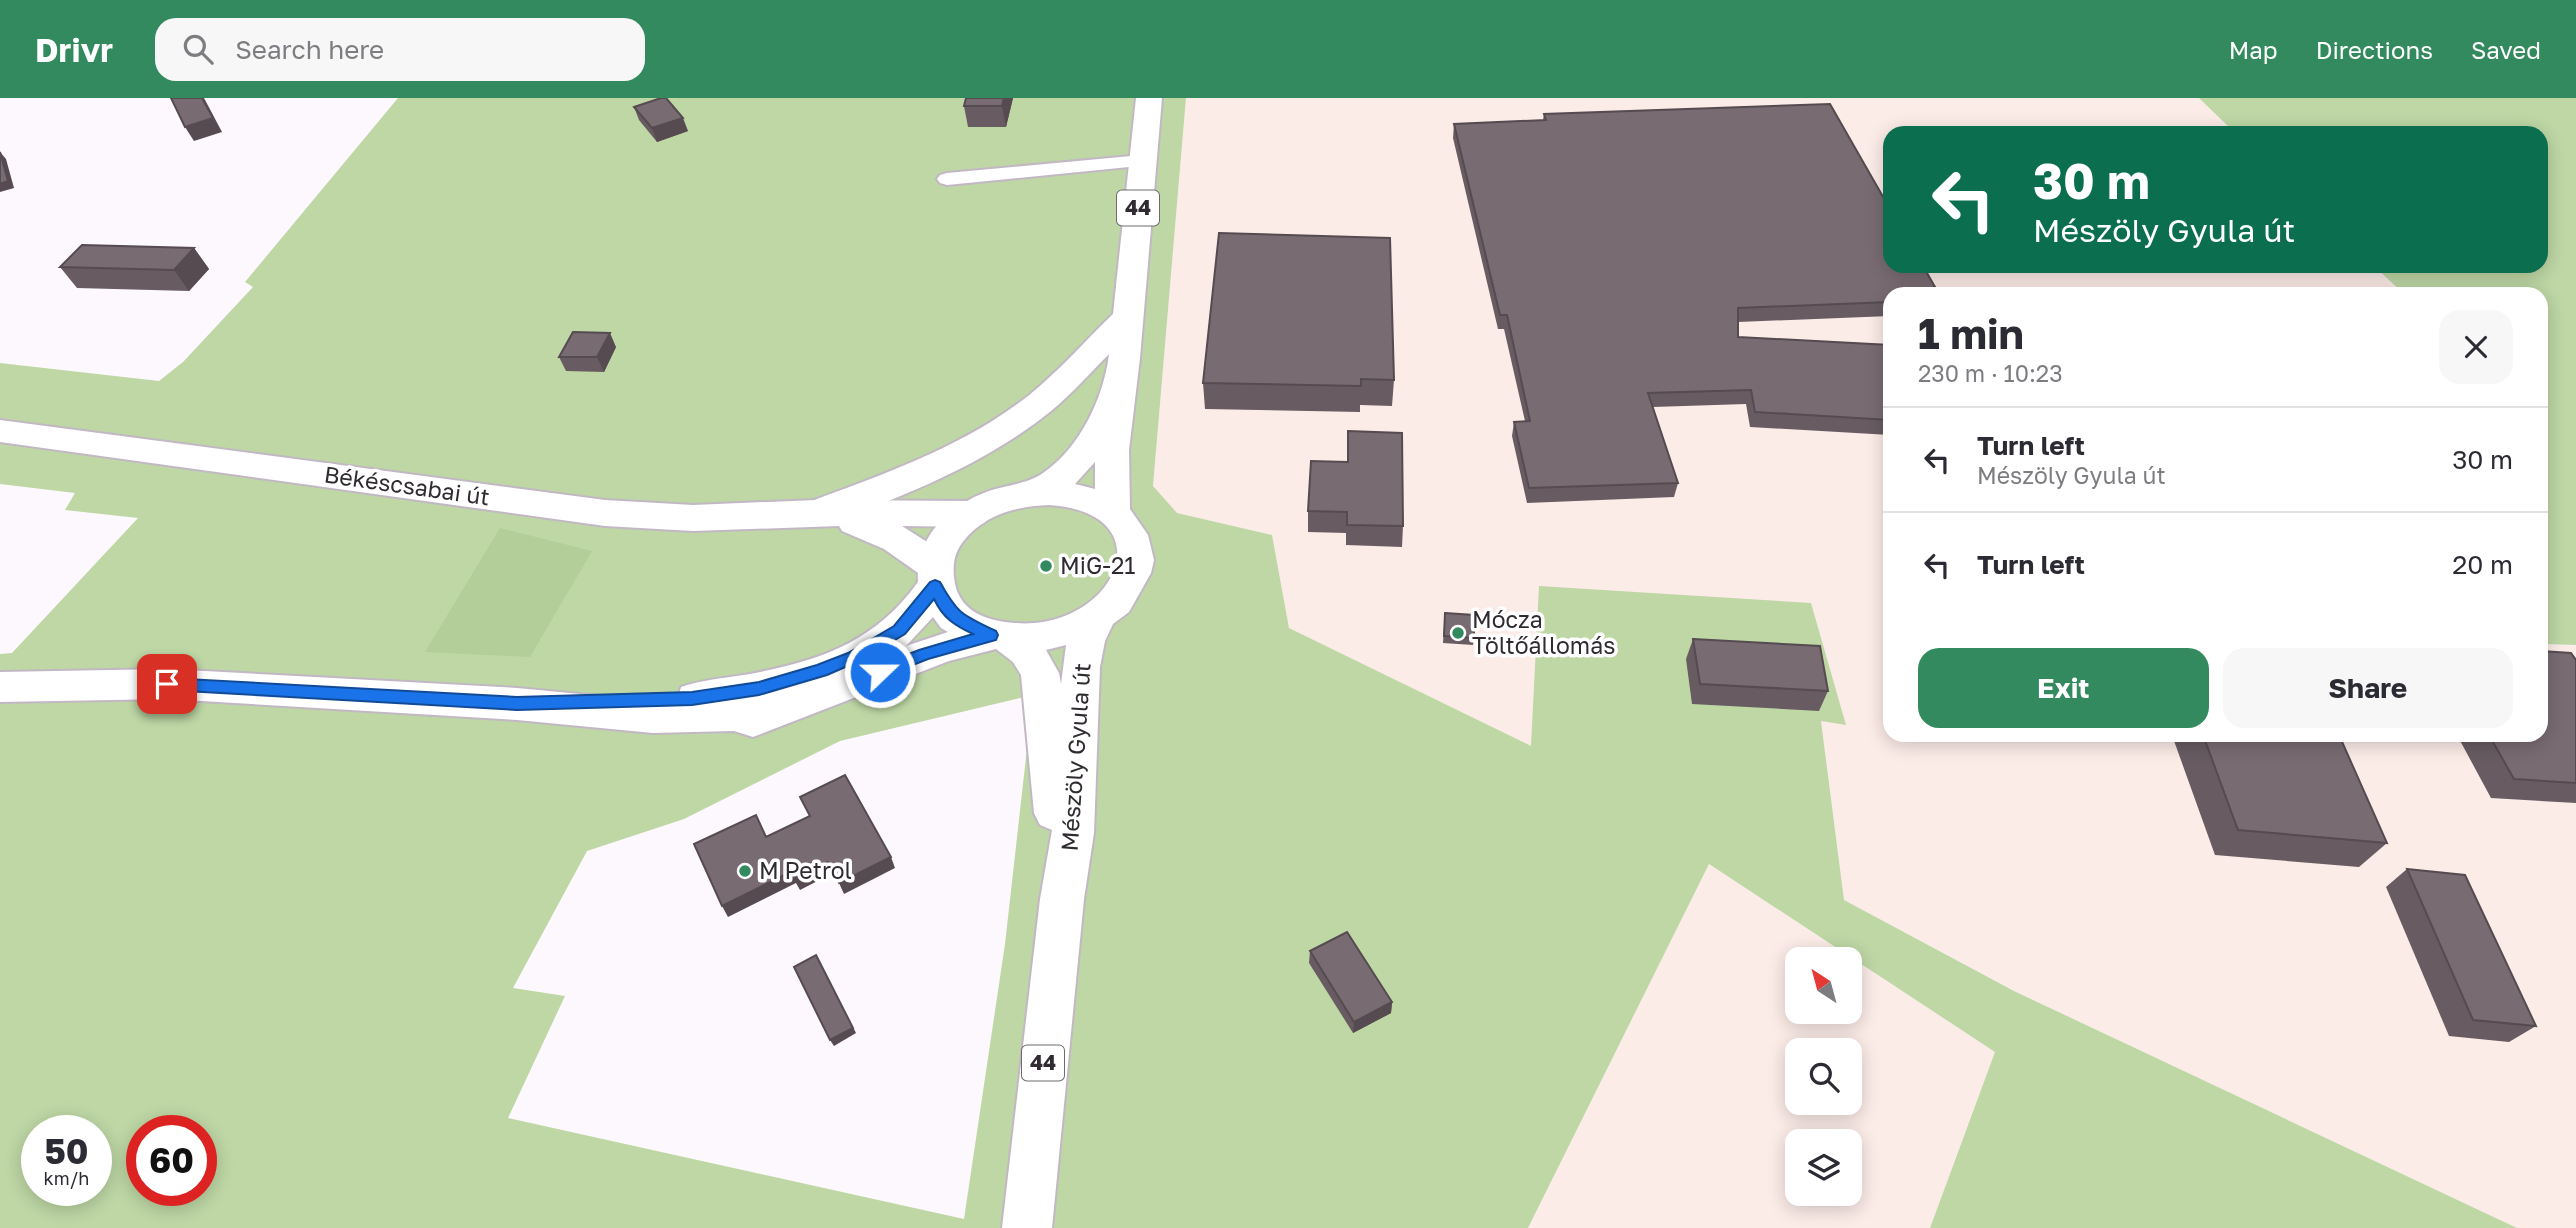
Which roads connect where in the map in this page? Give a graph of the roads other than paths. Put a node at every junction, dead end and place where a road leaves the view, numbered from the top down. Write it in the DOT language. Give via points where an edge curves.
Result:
graph roads {
  1 [pos="1149,98"];
  2 [pos="1142,161"];
  3 [pos="947,179"];
  4 [pos="1127,318"];
  5 [pos="1121,382"];
  6 [pos="0,431"];
  7 [pos="1021,495"];
  8 [pos="816,513"];
  9 [pos="1112,513"];
  10 [pos="972,514"];
  11 [pos="935,576"];
  12 [pos="1097,619"];
  13 [pos="1000,637"];
  14 [pos="0,687"];
  15 [pos="517,704"];
  16 [pos="1062,899"];
  17 [pos="1027,1228"];
  1 -- 2 [label="main road, Mészöly Gyula út / 44"];
  2 -- 3 [label="street"];
  2 -- 4 [label="main road, Mészöly Gyula út / 44"];
  4 -- 5 [label="main road, Mészöly Gyula út / 44"];
  4 -- 8 [label="main road" via="1040,403 980,443 925,471"];
  5 -- 7 [label="main road, Mészöly Gyula út / 44" via="1089,448 1074,465 1053,483"];
  5 -- 9 [label="main road, Mészöly Gyula út / 44" via="1112,450"];
  6 -- 8 [label="main road, Békéscsabai út" via="605,513 693,518"];
  7 -- 9 [label="main road, Mészöly Gyula út / 44" via="1065,494 1099,503"];
  7 -- 10 [label="main road, Mészöly Gyula út / 44"];
  8 -- 10 [label="main road, Békéscsabai út"];
  8 -- 11 [label="main road, Békéscsabai út" via="882,530 904,541"];
  9 -- 12 [label="main road, Mészöly Gyula út / 44" via="1134,542 1134,570 1122,595"];
  10 -- 11 [label="main road, Mészöly Gyula út / 44" via="947,537"];
  11 -- 13 [label="main road, Mészöly Gyula út / 44" via="946,609 957,620"];
  11 -- 15 [label="main road" via="915,613 890,638 821,670 759,688 692,698"];
  12 -- 13 [label="main road, Mészöly Gyula út / 44" via="1048,638"];
  12 -- 16 [label="main road, Mészöly Gyula út / 44" via="1081,667 1073,833"];
  13 -- 15 [label="main road" via="925,654 753,721 734,715 653,717"];
  13 -- 16 [label="main road, Mészöly Gyula út / 44" via="1027,652 1040,673"];
  14 -- 15 [label="main road" via="167,684"];
  16 -- 17 [label="main road, Mészöly Gyula út / 44"];
}
